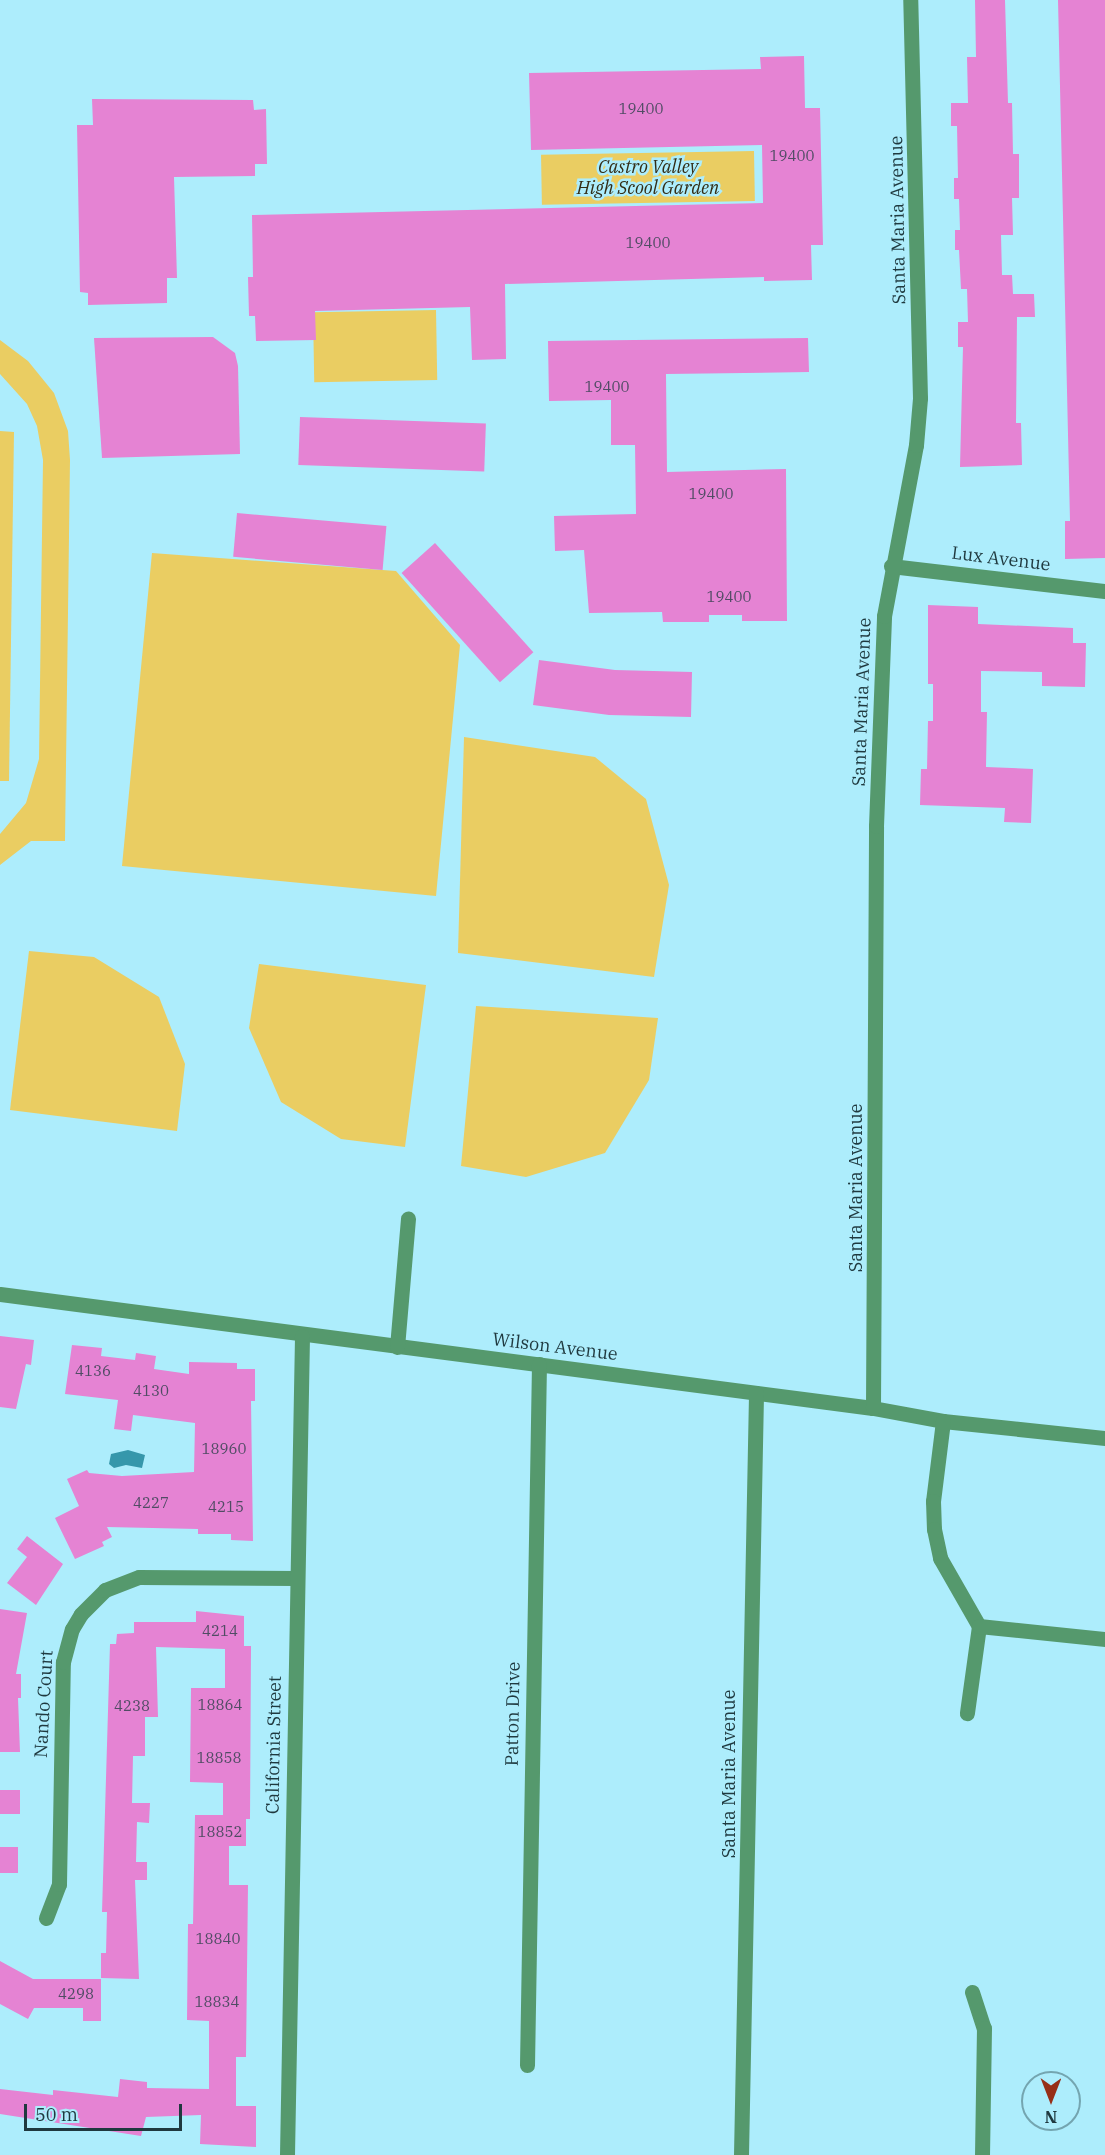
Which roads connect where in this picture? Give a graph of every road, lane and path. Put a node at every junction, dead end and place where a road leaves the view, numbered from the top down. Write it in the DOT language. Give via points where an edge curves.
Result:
graph roads {
  1 [pos="910,0"];
  2 [pos="891,566"];
  3 [pos="1105,591"];
  4 [pos="408,1218"];
  5 [pos="0,1294"];
  6 [pos="302,1336"];
  7 [pos="397,1347"];
  8 [pos="539,1365"];
  9 [pos="756,1393"];
  10 [pos="873,1408"];
  11 [pos="943,1421"];
  12 [pos="1105,1438"];
  13 [pos="296,1578"];
  14 [pos="979,1626"];
  15 [pos="1105,1640"];
  16 [pos="967,1713"];
  17 [pos="46,1918"];
  18 [pos="972,1992"];
  19 [pos="527,2065"];
  20 [pos="287,2155"];
  21 [pos="741,2155"];
  22 [pos="982,2155"];
  1 -- 2 [label="street, Santa Maria Avenue" via="920,398 916,445"];
  2 -- 3 [label="street, Lux Avenue"];
  2 -- 10 [label="street, Santa Maria Avenue" via="884,616 876,826"];
  4 -- 7 [label="street"];
  5 -- 6 [label="street, Wilson Avenue"];
  6 -- 7 [label="street, Wilson Avenue"];
  6 -- 13 [label="street, California Street"];
  7 -- 8 [label="street, Wilson Avenue"];
  8 -- 9 [label="street, Wilson Avenue"];
  8 -- 19 [label="street, Patton Drive"];
  9 -- 10 [label="street, Wilson Avenue"];
  9 -- 21 [label="street, Santa Maria Avenue"];
  10 -- 11 [label="street, Wilson Avenue"];
  11 -- 12 [label="street, Wilson Avenue"];
  11 -- 14 [label="street" via="933,1501 934,1529 940,1558"];
  13 -- 17 [label="street, Nando Court" via="139,1576 105,1590 81,1614 69,1637 63,1662 58,1884"];
  13 -- 20 [label="street, California Street"];
  14 -- 15 [label="street"];
  14 -- 16 [label="street"];
  18 -- 22 [label="street" via="984,2028"];
}
